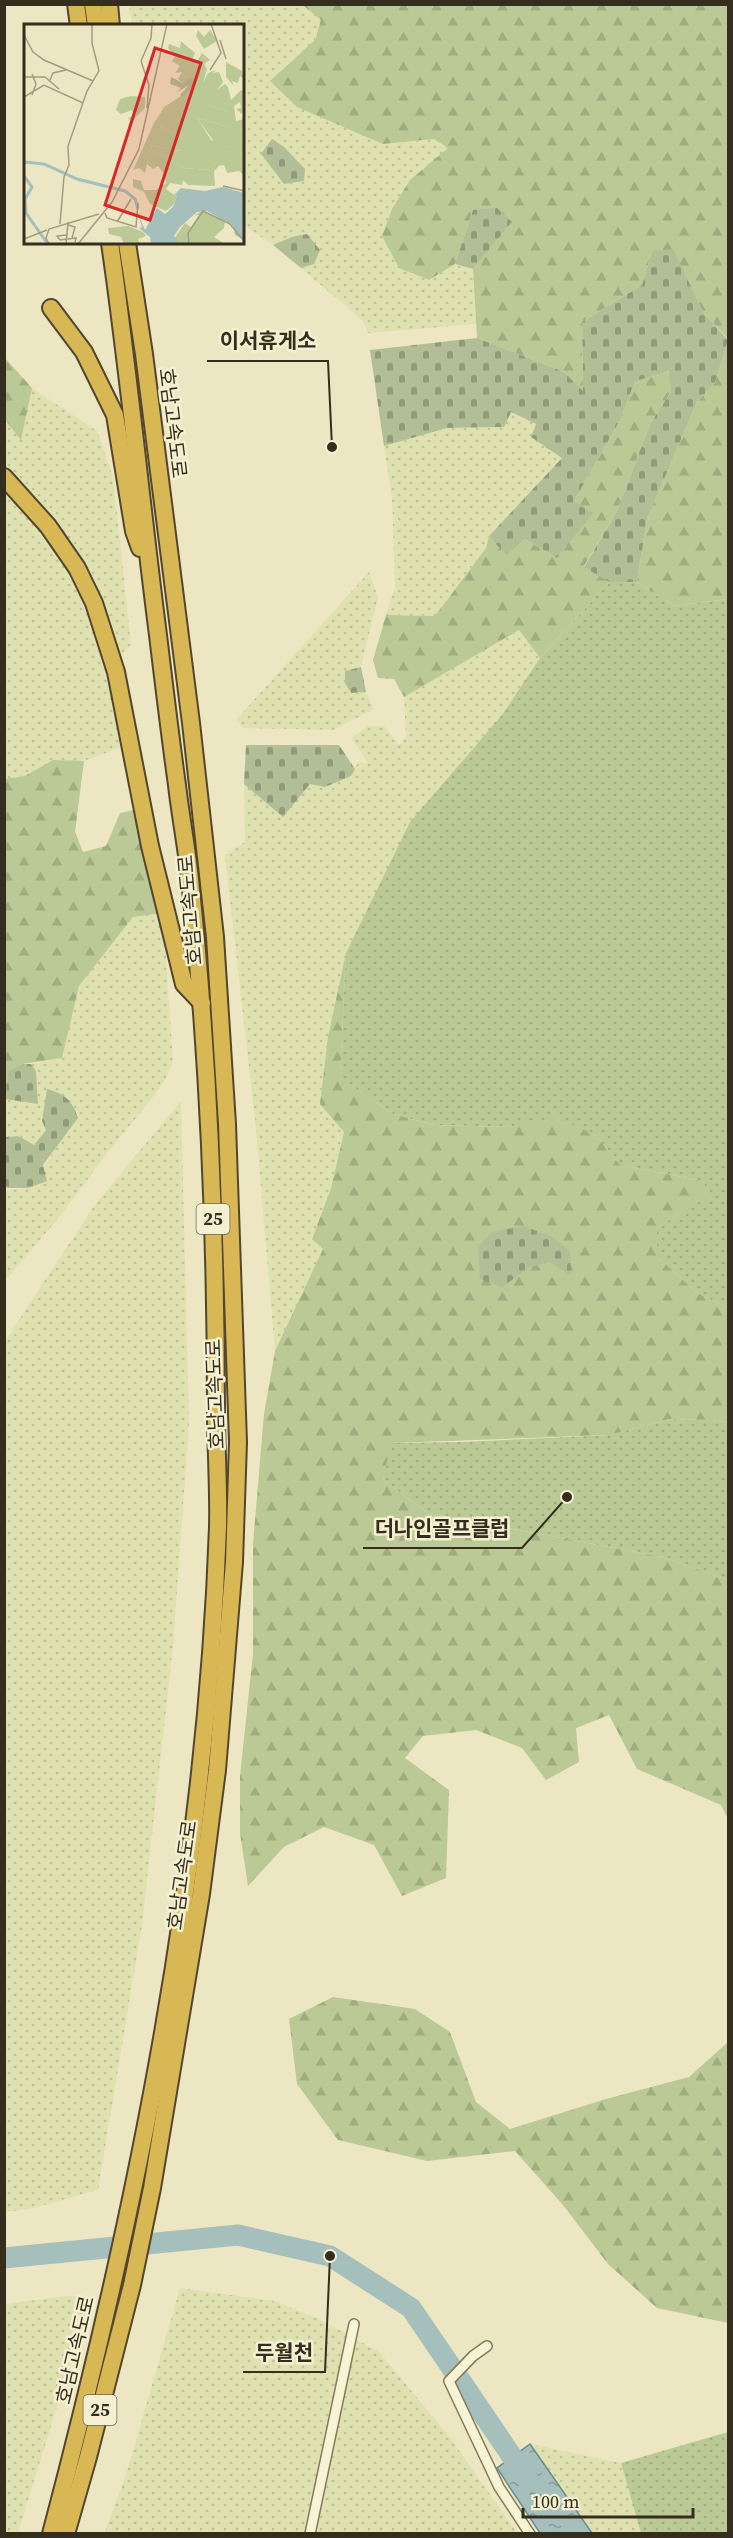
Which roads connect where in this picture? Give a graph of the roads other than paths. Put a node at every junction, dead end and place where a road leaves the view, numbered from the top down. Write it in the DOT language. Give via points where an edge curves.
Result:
graph roads {
  1 [pos="76,4"];
  2 [pos="93,4"];
  3 [pos="109,4"];
  4 [pos="79,24"];
  5 [pos="96,24"];
  6 [pos="111,24"];
  7 [pos="110,244"];
  8 [pos="127,244"];
  9 [pos="138,244"];
  10 [pos="51,308"];
  11 [pos="144,354"];
  12 [pos="4,477"];
  13 [pos="151,581"];
  14 [pos="202,1003"];
  15 [pos="354,2324"];
  16 [pos="487,2346"];
  17 [pos="51,2534"];
  18 [pos="66,2534"];
  19 [pos="310,2534"];
  20 [pos="530,2534"];
  1 -- 4 [label="highway"];
  2 -- 5 [label="highway"];
  3 -- 6 [label="highway"];
  7 -- 13 [label="highway, 호남고속도로 / 25"];
  8 -- 11 [label="highway, 호남고속도로 / 25"];
  9 -- 11 [label="highway"];
  10 -- 13 [label="highway" via="84,352 115,415 134,531"];
  11 -- 18 [label="highway, 호남고속도로 / 25" via="192,723 215,937 227,1124 238,1442 234,1562 217,1770 201,1894 152,2188 132,2285"];
  12 -- 14 [label="highway" via="48,526 77,568 94,603 116,672 150,846 184,984"];
  13 -- 14 [label="highway, 호남고속도로 / 25" via="191,881"];
  14 -- 17 [label="highway, 호남고속도로 / 25" via="215,1282 218,1520 195,1813 184,1898 132,2194"];
  15 -- 19 [label="street"];
  16 -- 20 [label="street" via="449,2381 499,2487"];
}
